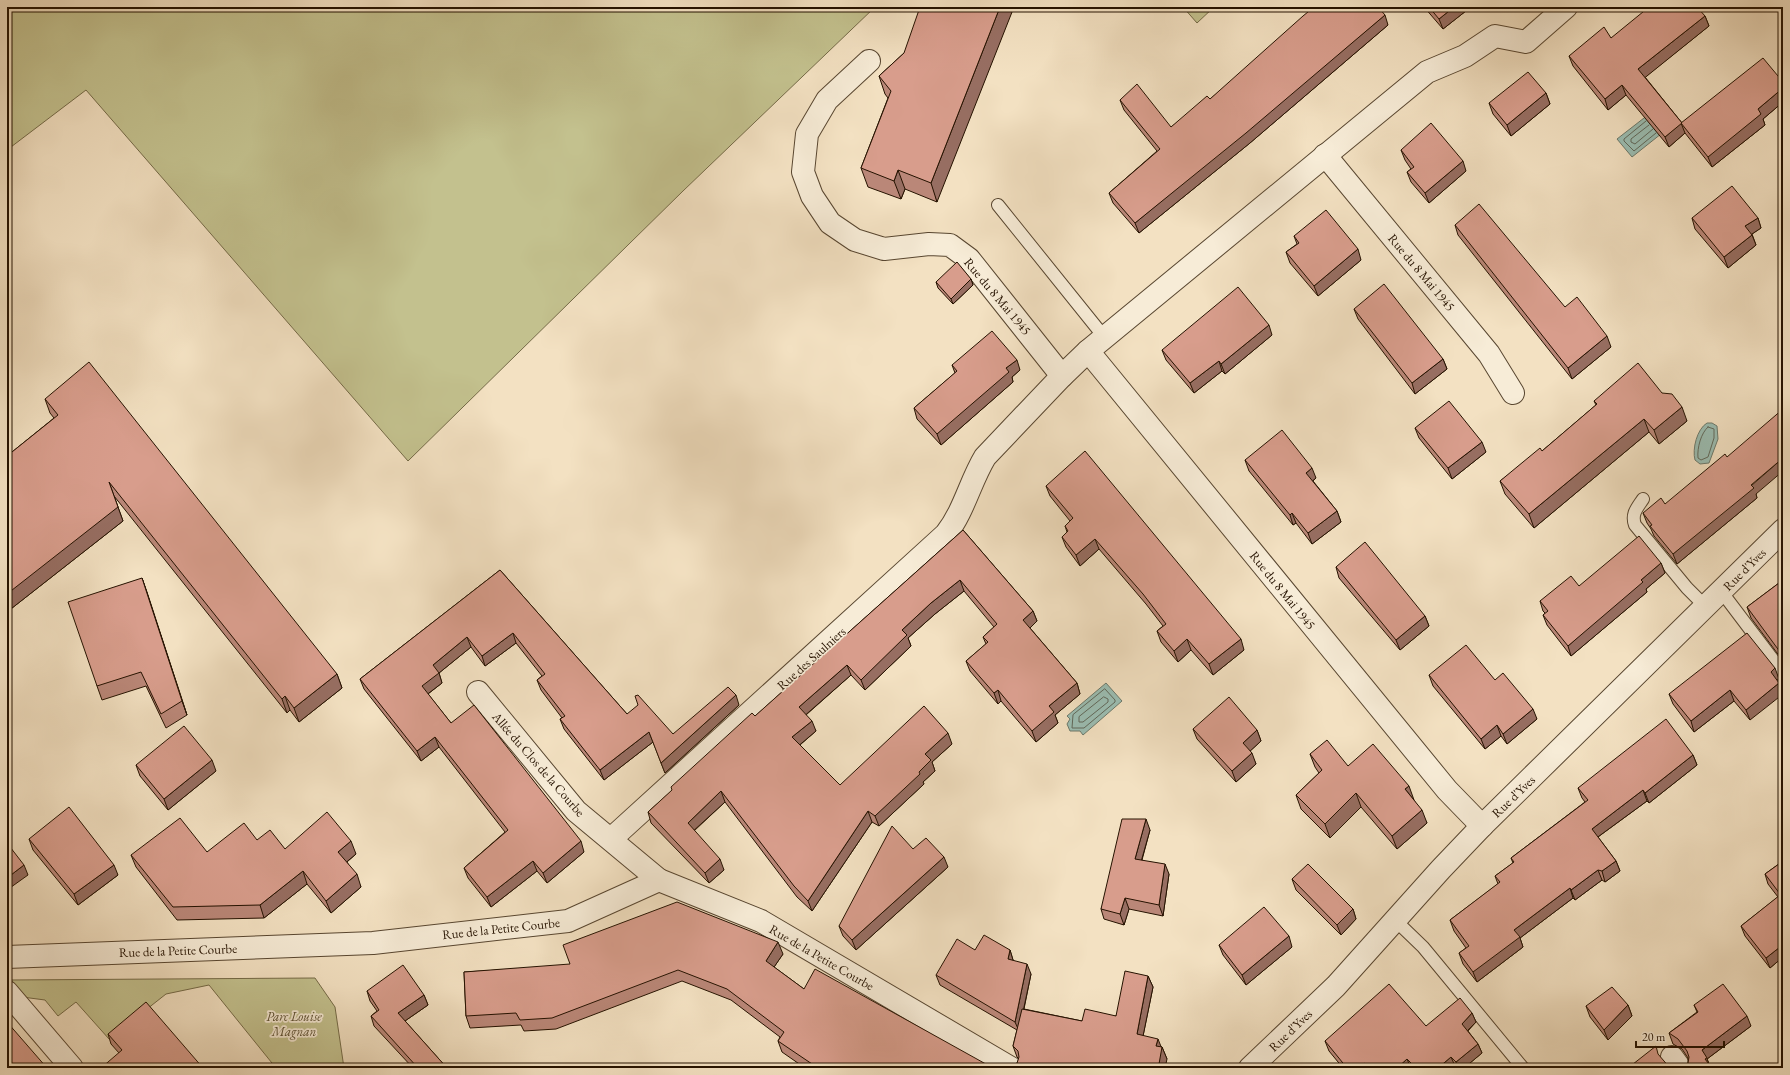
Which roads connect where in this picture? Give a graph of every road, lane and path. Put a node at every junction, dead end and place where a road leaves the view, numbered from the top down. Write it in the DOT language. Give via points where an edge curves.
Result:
graph roads {
  1 [pos="1566,7"];
  2 [pos="869,61"];
  3 [pos="1325,156"];
  4 [pos="998,205"];
  5 [pos="1096,344"];
  6 [pos="1062,376"];
  7 [pos="1513,392"];
  8 [pos="1643,499"];
  9 [pos="1783,530"];
  10 [pos="1721,592"];
  11 [pos="1706,607"];
  12 [pos="1783,673"];
  13 [pos="478,692"];
  14 [pos="1482,826"];
  15 [pos="610,839"];
  16 [pos="659,880"];
  17 [pos="1395,920"];
  18 [pos="7,957"];
  19 [pos="7,992"];
  20 [pos="72,1068"];
  21 [pos="1012,1068"];
  22 [pos="1250,1068"];
  23 [pos="1523,1068"];
  1 -- 3 [label="street" via="1526,42 1495,36 1464,56 1427,72"];
  2 -- 6 [label="street, Rue du 8 Mai 1945" via="827,100 807,134 804,172 812,196 830,223 855,240 884,249 930,244 950,245 969,259"];
  3 -- 5 [label="street"];
  3 -- 7 [label="street, Rue du 8 Mai 1945" via="1489,354"];
  4 -- 5 [label="lane"];
  5 -- 6 [label="street"];
  5 -- 14 [label="street, Rue du 8 Mai 1945" via="1447,790"];
  6 -- 15 [label="street, Rue des Saulniers" via="985,457 976,471 956,521 946,534"];
  8 -- 11 [label="lane" via="1635,510 1635,525"];
  9 -- 10 [label="street, Rue d'Yves"];
  10 -- 11 [label="street, Rue d'Yves"];
  10 -- 12 [label="lane"];
  11 -- 14 [label="street, Rue d'Yves"];
  13 -- 15 [label="street, Allée du Clos de la Courbe" via="576,810"];
  14 -- 17 [label="street, Rue d'Yves"];
  15 -- 16 [label="street, Allée du Clos de la Courbe"];
  16 -- 18 [label="street, Rue de la Petite Courbe" via="568,921 372,943"];
  16 -- 21 [label="street, Rue de la Petite Courbe" via="761,920"];
  17 -- 22 [label="street, Rue d'Yves" via="1336,986"];
  17 -- 23 [label="lane" via="1423,947"];
  19 -- 20 [label="street"];
}
